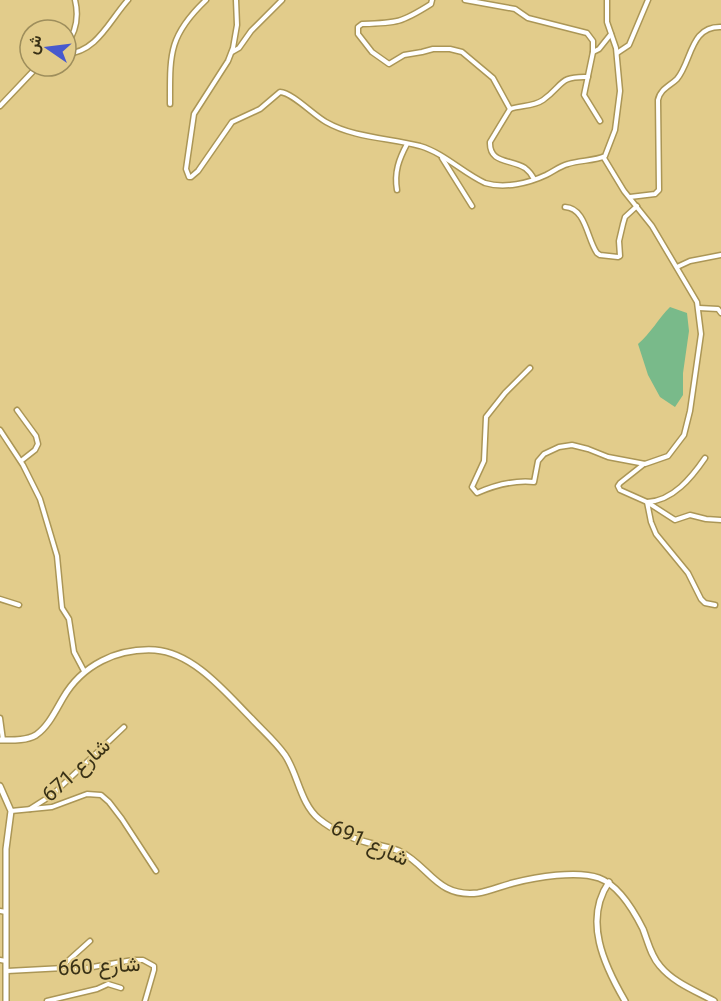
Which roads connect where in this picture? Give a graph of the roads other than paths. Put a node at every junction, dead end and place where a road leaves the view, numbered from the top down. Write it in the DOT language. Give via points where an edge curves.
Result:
graph roads {
  1 [pos="75,0"];
  2 [pos="128,0"];
  3 [pos="206,0"];
  4 [pos="237,0"];
  5 [pos="282,0"];
  6 [pos="432,0"];
  7 [pos="465,0"];
  8 [pos="607,0"];
  9 [pos="648,0"];
  10 [pos="77,18"];
  11 [pos="721,27"];
  12 [pos="611,34"];
  13 [pos="78,52"];
  14 [pos="593,52"];
  15 [pos="231,53"];
  16 [pos="616,53"];
  17 [pos="588,77"];
  18 [pos="27,78"];
  19 [pos="170,104"];
  20 [pos="0,106"];
  21 [pos="510,109"];
  22 [pos="600,121"];
  23 [pos="407,144"];
  24 [pos="441,157"];
  25 [pos="604,158"];
  26 [pos="534,179"];
  27 [pos="397,190"];
  28 [pos="630,197"];
  29 [pos="472,206"];
  30 [pos="636,206"];
  31 [pos="565,207"];
  32 [pos="721,255"];
  33 [pos="677,267"];
  34 [pos="699,308"];
  35 [pos="721,313"];
  36 [pos="530,368"];
  37 [pos="17,410"];
  38 [pos="0,430"];
  39 [pos="705,458"];
  40 [pos="21,461"];
  41 [pos="645,464"];
  42 [pos="647,502"];
  43 [pos="721,520"];
  44 [pos="0,599"];
  45 [pos="19,605"];
  46 [pos="715,605"];
  47 [pos="84,671"];
  48 [pos="0,718"];
  49 [pos="124,727"];
  50 [pos="1,740"];
  51 [pos="0,786"];
  52 [pos="11,811"];
  53 [pos="27,811"];
  54 [pos="156,871"];
  55 [pos="609,882"];
  56 [pos="3,911"];
  57 [pos="90,941"];
  58 [pos="3,960"];
  59 [pos="60,968"];
  60 [pos="7,971"];
  61 [pos="121,988"];
  62 [pos="6,1001"];
  63 [pos="47,1001"];
  64 [pos="146,1001"];
  65 [pos="625,1001"];
  66 [pos="714,1001"];
  1 -- 10 [label="street"];
  2 -- 13 [label="street" via="91,46"];
  3 -- 19 [label="street" via="177,34"];
  4 -- 15 [label="street"];
  5 -- 15 [label="street"];
  6 -- 21 [label="street" via="405,20 362,24 358,34 372,52 389,64 404,55 433,49 462,52 493,78"];
  7 -- 14 [label="street" via="515,9 528,18 586,33 593,41"];
  8 -- 12 [label="street"];
  9 -- 16 [label="street" via="629,45"];
  11 -- 28 [label="street" via="700,34 678,78 660,93 659,190"];
  12 -- 14 [label="street"];
  12 -- 16 [label="street"];
  14 -- 17 [label="street"];
  15 -- 23 [label="street" via="194,114 186,169 189,177 198,171 232,122 260,109 280,92 329,124"];
  16 -- 25 [label="street" via="619,102 615,130"];
  17 -- 21 [label="street" via="567,78 532,106"];
  17 -- 22 [label="street" via="584,95"];
  18 -- 20 [label="street"];
  21 -- 26 [label="street" via="490,148 496,158 518,164"];
  23 -- 24 [label="street" via="426,148"];
  23 -- 27 [label="street" via="397,165"];
  24 -- 26 [label="street" via="492,185"];
  24 -- 29 [label="street"];
  25 -- 26 [label="street" via="565,164"];
  25 -- 28 [label="street"];
  28 -- 30 [label="street"];
  30 -- 31 [label="street" via="625,217 618,257 597,253 580,216"];
  30 -- 33 [label="street"];
  32 -- 33 [label="street"];
  33 -- 34 [label="street"];
  34 -- 35 [label="street" via="718,309"];
  34 -- 41 [label="street" via="701,334 684,435 668,456"];
  36 -- 41 [label="street" via="486,417 484,461 473,490 477,493 502,484 534,482 538,461 544,454 572,445"];
  37 -- 40 [label="street" via="38,444"];
  38 -- 40 [label="street"];
  39 -- 42 [label="street" via="679,488 660,500"];
  40 -- 47 [label="street" via="47,521 58,564 62,608"];
  41 -- 42 [label="street" via="618,486"];
  42 -- 43 [label="street" via="675,520 690,515"];
  42 -- 46 [label="street" via="656,534 688,573 701,599"];
  44 -- 45 [label="street"];
  47 -- 50 [label="main road, شارع 691" via="38,733 24,739"];
  47 -- 55 [label="main road, شارع 691" via="109,657 141,650 166,652 192,664 274,741 316,817 346,836 405,854 435,881 454,891 478,892 537,878 581,874"];
  48 -- 50 [label="street"];
  49 -- 53 [label="street, شارع 671" via="52,795"];
  51 -- 52 [label="main road"];
  52 -- 53 [label="street"];
  52 -- 56 [label="main road"];
  53 -- 54 [label="street" via="87,794 101,795 110,802"];
  55 -- 65 [label="main road" via="597,908 597,937"];
  55 -- 66 [label="main road" via="632,910 661,967 678,982"];
  56 -- 58 [label="main road"];
  57 -- 59 [label="street"];
  58 -- 60 [label="main road"];
  59 -- 60 [label="street, شارع 660"];
  59 -- 64 [label="street, شارع 660" via="81,969 143,960 154,966"];
  60 -- 62 [label="main road"];
  61 -- 63 [label="street" via="108,984"];
}
